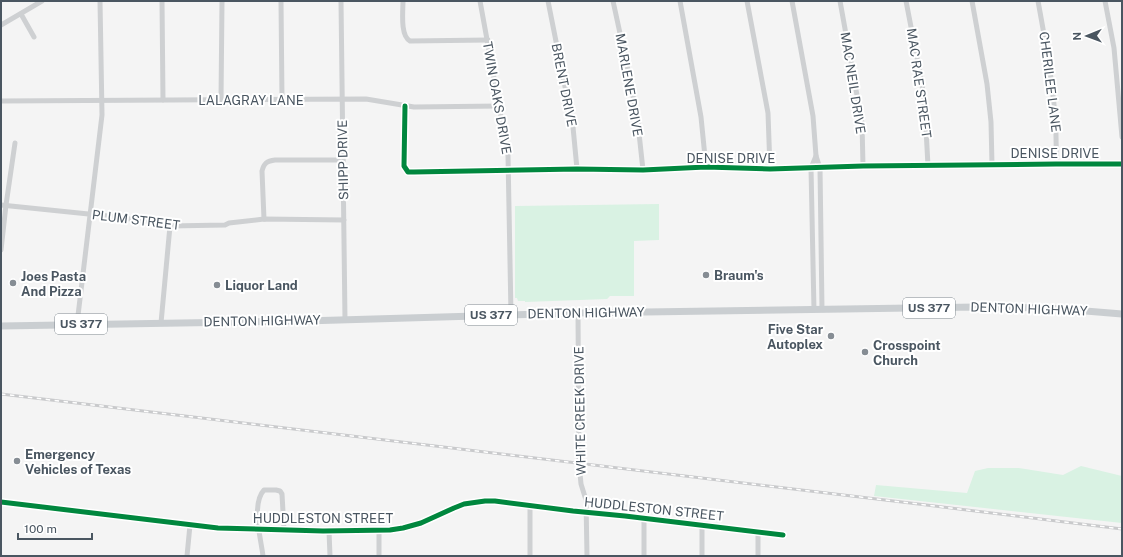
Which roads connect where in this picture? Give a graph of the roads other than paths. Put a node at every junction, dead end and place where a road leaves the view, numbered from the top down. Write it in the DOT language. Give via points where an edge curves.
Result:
graph roads {
  1 [pos="42,1"];
  2 [pos="100,1"];
  3 [pos="162,1"];
  4 [pos="222,1"];
  5 [pos="281,1"];
  6 [pos="341,1"];
  7 [pos="403,1"];
  8 [pos="480,1"];
  9 [pos="548,1"];
  10 [pos="614,1"];
  11 [pos="680,1"];
  12 [pos="746,1"];
  13 [pos="792,1"];
  14 [pos="840,1"];
  15 [pos="906,1"];
  16 [pos="972,1"];
  17 [pos="1038,1"];
  18 [pos="1105,1"];
  19 [pos="21,14"];
  20 [pos="1,25"];
  21 [pos="34,37"];
  22 [pos="488,40"];
  23 [pos="342,99"];
  24 [pos="163,100"];
  25 [pos="221,100"];
  26 [pos="282,100"];
  27 [pos="1,101"];
  28 [pos="102,101"];
  29 [pos="405,106"];
  30 [pos="500,106"];
  31 [pos="1122,137"];
  32 [pos="15,143"];
  33 [pos="816,156"];
  34 [pos="343,160"];
  35 [pos="1056,164"];
  36 [pos="1122,164"];
  37 [pos="992,165"];
  38 [pos="863,166"];
  39 [pos="928,166"];
  40 [pos="706,168"];
  41 [pos="811,168"];
  42 [pos="820,168"];
  43 [pos="770,169"];
  44 [pos="508,170"];
  45 [pos="577,170"];
  46 [pos="643,170"];
  47 [pos="3,205"];
  48 [pos="90,214"];
  49 [pos="264,219"];
  50 [pos="344,220"];
  51 [pos="170,226"];
  52 [pos="813,245"];
  53 [pos="822,245"];
  54 [pos="1,250"];
  55 [pos="822,309"];
  56 [pos="814,310"];
  57 [pos="578,313"];
  58 [pos="1122,314"];
  59 [pos="511,315"];
  60 [pos="344,320"];
  61 [pos="161,323"];
  62 [pos="77,324"];
  63 [pos="1,326"];
  64 [pos="1,502"];
  65 [pos="530,506"];
  66 [pos="587,512"];
  67 [pos="644,518"];
  68 [pos="190,525"];
  69 [pos="702,525"];
  70 [pos="259,529"];
  71 [pos="284,530"];
  72 [pos="379,530"];
  73 [pos="329,531"];
  74 [pos="758,532"];
  75 [pos="783,535"];
  76 [pos="187,556"];
  77 [pos="263,556"];
  78 [pos="330,556"];
  79 [pos="379,556"];
  80 [pos="530,556"];
  81 [pos="587,556"];
  82 [pos="644,556"];
  83 [pos="702,556"];
  84 [pos="758,556"];
  1 -- 19 [label="street"];
  2 -- 28 [label="street"];
  3 -- 24 [label="street"];
  4 -- 25 [label="street"];
  5 -- 26 [label="street"];
  6 -- 23 [label="street, SHIPP DRIVE"];
  7 -- 22 [label="street" via="404,36 410,41"];
  8 -- 22 [label="street, TWIN OAKS DRIVE"];
  9 -- 45 [label="street, BRENT DRIVE" via="572,127"];
  10 -- 46 [label="street, MARLENE DRIVE" via="634,97"];
  11 -- 40 [label="street" via="702,117"];
  12 -- 43 [label="street" via="768,113"];
  13 -- 33 [label="street" via="813,116"];
  14 -- 38 [label="street, MAC NEIL DRIVE" via="862,123"];
  15 -- 39 [label="street, MAC RAE STREET" via="922,84"];
  16 -- 37 [label="street" via="987,84"];
  17 -- 35 [label="street, CHERILEE LANE" via="1051,70 1057,135"];
  18 -- 31 [label="street" via="1114,48"];
  19 -- 20 [label="street"];
  19 -- 21 [label="street"];
  22 -- 30 [label="street, TWIN OAKS DRIVE"];
  23 -- 26 [label="street, LALAGRAY LANE"];
  23 -- 29 [label="street, LALAGRAY LANE" via="376,100"];
  23 -- 34 [label="street, SHIPP DRIVE"];
  24 -- 25 [label="street, LALAGRAY LANE"];
  24 -- 28 [label="street, LALAGRAY LANE"];
  25 -- 26 [label="street, LALAGRAY LANE"];
  27 -- 28 [label="street, LALAGRAY LANE"];
  28 -- 48 [label="street"];
  29 -- 30 [label="street, LALAGRAY LANE"];
  29 -- 44 [label="street, DENISE DRIVE" via="404,166 408,172"];
  30 -- 44 [label="street, TWIN OAKS DRIVE"];
  32 -- 47 [label="street"];
  33 -- 41 [label="street"];
  33 -- 42 [label="street"];
  34 -- 49 [label="street" via="266,162 262,171"];
  34 -- 50 [label="street, SHIPP DRIVE"];
  35 -- 36 [label="street, DENISE DRIVE"];
  35 -- 37 [label="street, DENISE DRIVE"];
  37 -- 39 [label="street, DENISE DRIVE"];
  38 -- 39 [label="street, DENISE DRIVE"];
  38 -- 42 [label="street, DENISE DRIVE"];
  40 -- 43 [label="street, DENISE DRIVE"];
  40 -- 46 [label="street, DENISE DRIVE"];
  41 -- 42 [label="street, DENISE DRIVE"];
  41 -- 43 [label="street, DENISE DRIVE"];
  41 -- 52 [label="street"];
  42 -- 53 [label="street"];
  44 -- 45 [label="street, DENISE DRIVE"];
  44 -- 59 [label="street, TWIN OAKS DRIVE"];
  45 -- 46 [label="street, DENISE DRIVE"];
  47 -- 48 [label="street, PLUM STREET"];
  47 -- 54 [label="street"];
  48 -- 51 [label="street, PLUM STREET"];
  48 -- 62 [label="street"];
  49 -- 50 [label="street, PLUM STREET"];
  49 -- 51 [label="street, PLUM STREET" via="225,225"];
  50 -- 60 [label="street, SHIPP DRIVE"];
  51 -- 61 [label="street"];
  52 -- 53 [label="street"];
  52 -- 56 [label="street"];
  53 -- 55 [label="street"];
  55 -- 56 [label="main road, DENTON HIGHWAY / US 377"];
  55 -- 58 [label="main road, DENTON HIGHWAY / US 377" via="1030,307"];
  56 -- 57 [label="main road, DENTON HIGHWAY / US 377"];
  57 -- 59 [label="main road, DENTON HIGHWAY / US 377"];
  57 -- 66 [label="street, WHITE CREEK DRIVE" via="579,463"];
  59 -- 60 [label="main road, DENTON HIGHWAY / US 377"];
  60 -- 61 [label="main road, DENTON HIGHWAY / US 377"];
  61 -- 62 [label="main road, DENTON HIGHWAY / US 377"];
  62 -- 63 [label="main road, DENTON HIGHWAY / US 377"];
  64 -- 68 [label="street, HUDDLESTON STREET"];
  65 -- 66 [label="street, HUDDLESTON STREET"];
  65 -- 72 [label="street, HUDDLESTON STREET" via="485,501 454,508 412,526"];
  65 -- 80 [label="street"];
  66 -- 67 [label="street, HUDDLESTON STREET"];
  66 -- 81 [label="street, WHITE CREEK DRIVE"];
  67 -- 69 [label="street, HUDDLESTON STREET"];
  67 -- 82 [label="street"];
  68 -- 70 [label="street, HUDDLESTON STREET"];
  68 -- 76 [label="street"];
  69 -- 74 [label="street, HUDDLESTON STREET"];
  69 -- 83 [label="street"];
  70 -- 71 [label="street, HUDDLESTON STREET"];
  70 -- 71 [label="street" via="261,494 264,490 276,490 282,494"];
  70 -- 77 [label="street"];
  71 -- 73 [label="street, HUDDLESTON STREET"];
  72 -- 73 [label="street, HUDDLESTON STREET"];
  72 -- 79 [label="street"];
  73 -- 78 [label="street"];
  74 -- 75 [label="street, HUDDLESTON STREET"];
  74 -- 84 [label="street"];
}
